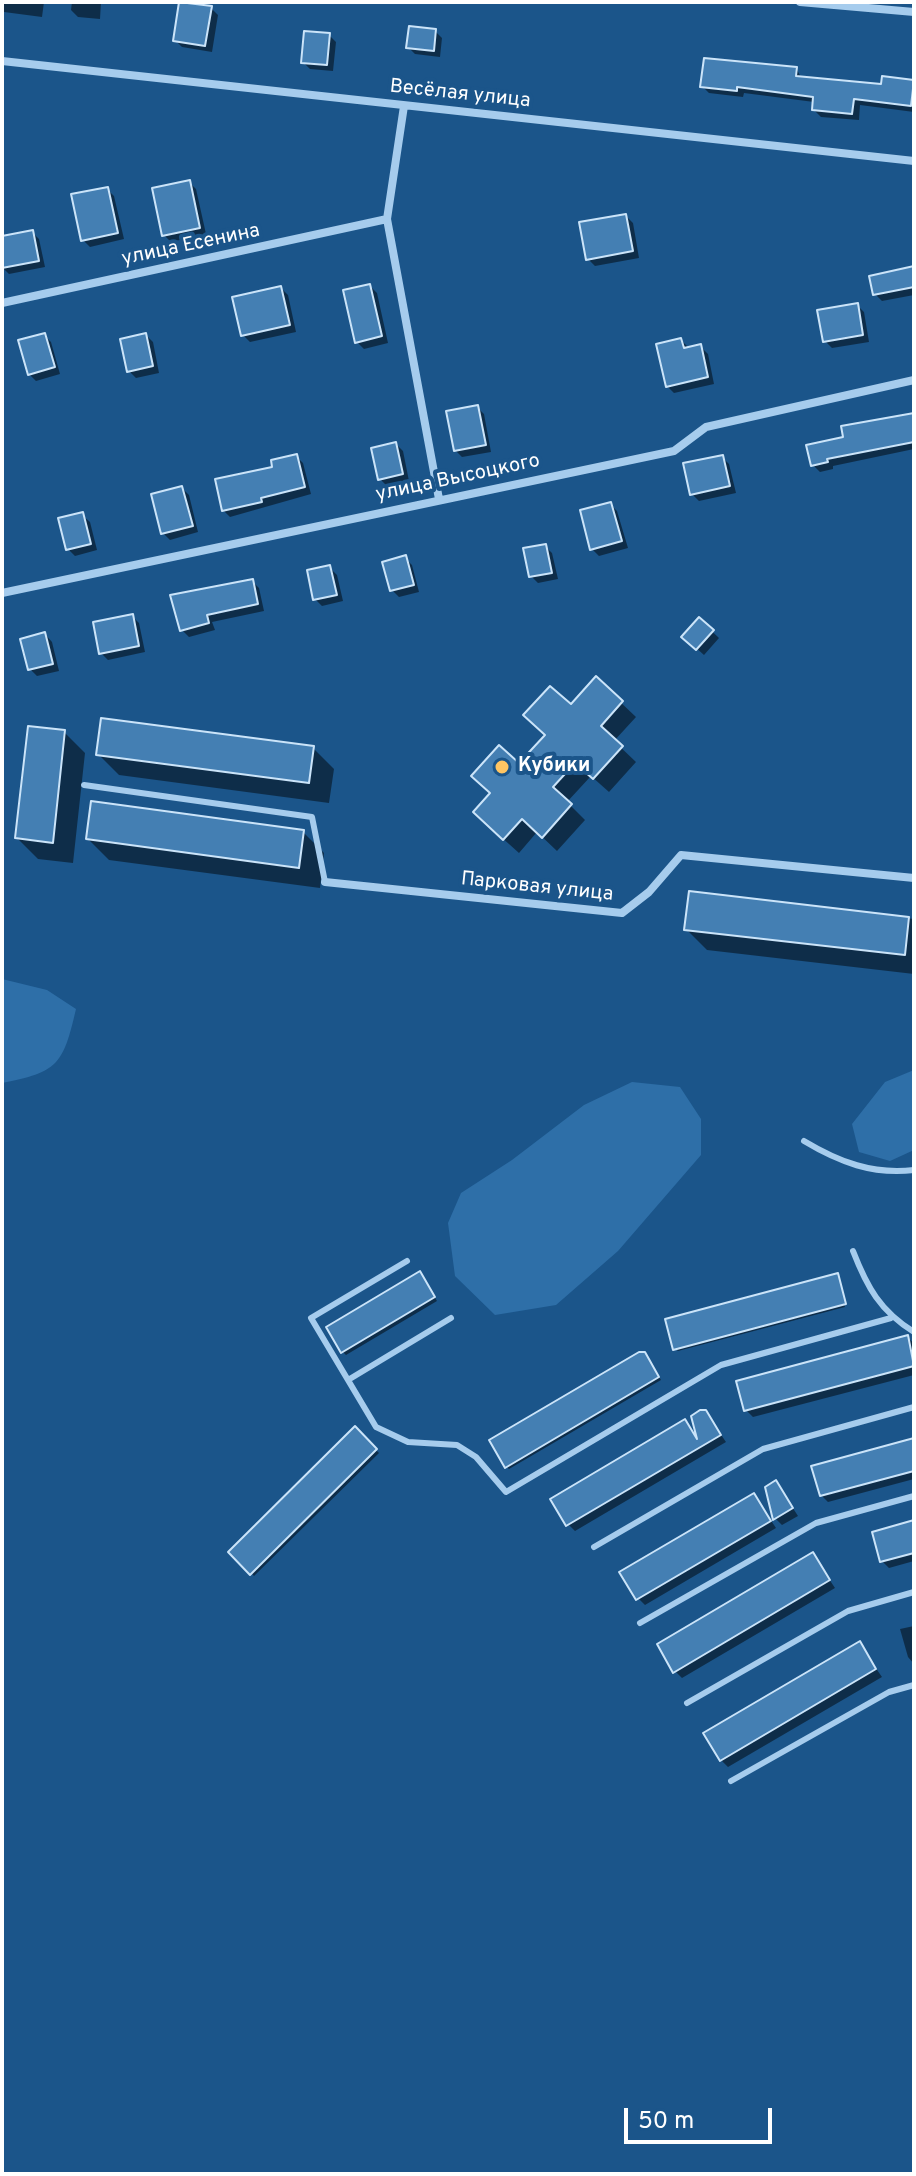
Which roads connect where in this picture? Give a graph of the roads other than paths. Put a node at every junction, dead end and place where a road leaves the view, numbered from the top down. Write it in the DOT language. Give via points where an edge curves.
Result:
graph roads {
  1 [pos="800,2"];
  2 [pos="852,5"];
  3 [pos="914,12"];
  4 [pos="2,61"];
  5 [pos="404,106"];
  6 [pos="914,161"];
  7 [pos="387,219"];
  8 [pos="2,303"];
  9 [pos="914,380"];
  10 [pos="439,499"];
  11 [pos="2,593"];
  12 [pos="84,785"];
  13 [pos="914,878"];
  14 [pos="325,882"];
  15 [pos="804,1141"];
  16 [pos="914,1170"];
  17 [pos="853,1251"];
  18 [pos="407,1261"];
  19 [pos="451,1318"];
  20 [pos="891,1318"];
  21 [pos="914,1332"];
  22 [pos="348,1380"];
  23 [pos="914,1407"];
  24 [pos="914,1496"];
  25 [pos="594,1547"];
  26 [pos="914,1592"];
  27 [pos="640,1623"];
  28 [pos="914,1685"];
  29 [pos="687,1703"];
  30 [pos="731,1781"];
  1 -- 2 [label="street"];
  2 -- 3 [label="street"];
  4 -- 5 [label="street, Весёлая улица"];
  5 -- 6 [label="street, Весёлая улица"];
  5 -- 7 [label="street"];
  7 -- 8 [label="street, улица Есенина"];
  7 -- 10 [label="street"];
  9 -- 10 [label="street, улица Высоцкого" via="706,427 674,451"];
  10 -- 11 [label="street, улица Высоцкого"];
  12 -- 14 [label="lane" via="312,817"];
  13 -- 14 [label="street, Парковая улица" via="681,855 622,913"];
  15 -- 16 [label="lane" via="838,1161 890,1173"];
  17 -- 20 [label="lane" via="869,1291"];
  18 -- 22 [label="lane" via="311,1318"];
  19 -- 22 [label="lane"];
  20 -- 21 [label="lane"];
  20 -- 22 [label="lane" via="721,1365 506,1492 476,1457 457,1445 408,1442 376,1427"];
  23 -- 25 [label="lane" via="763,1449"];
  24 -- 27 [label="lane" via="816,1523"];
  26 -- 29 [label="lane" via="848,1611"];
  28 -- 30 [label="lane" via="889,1692"];
}
